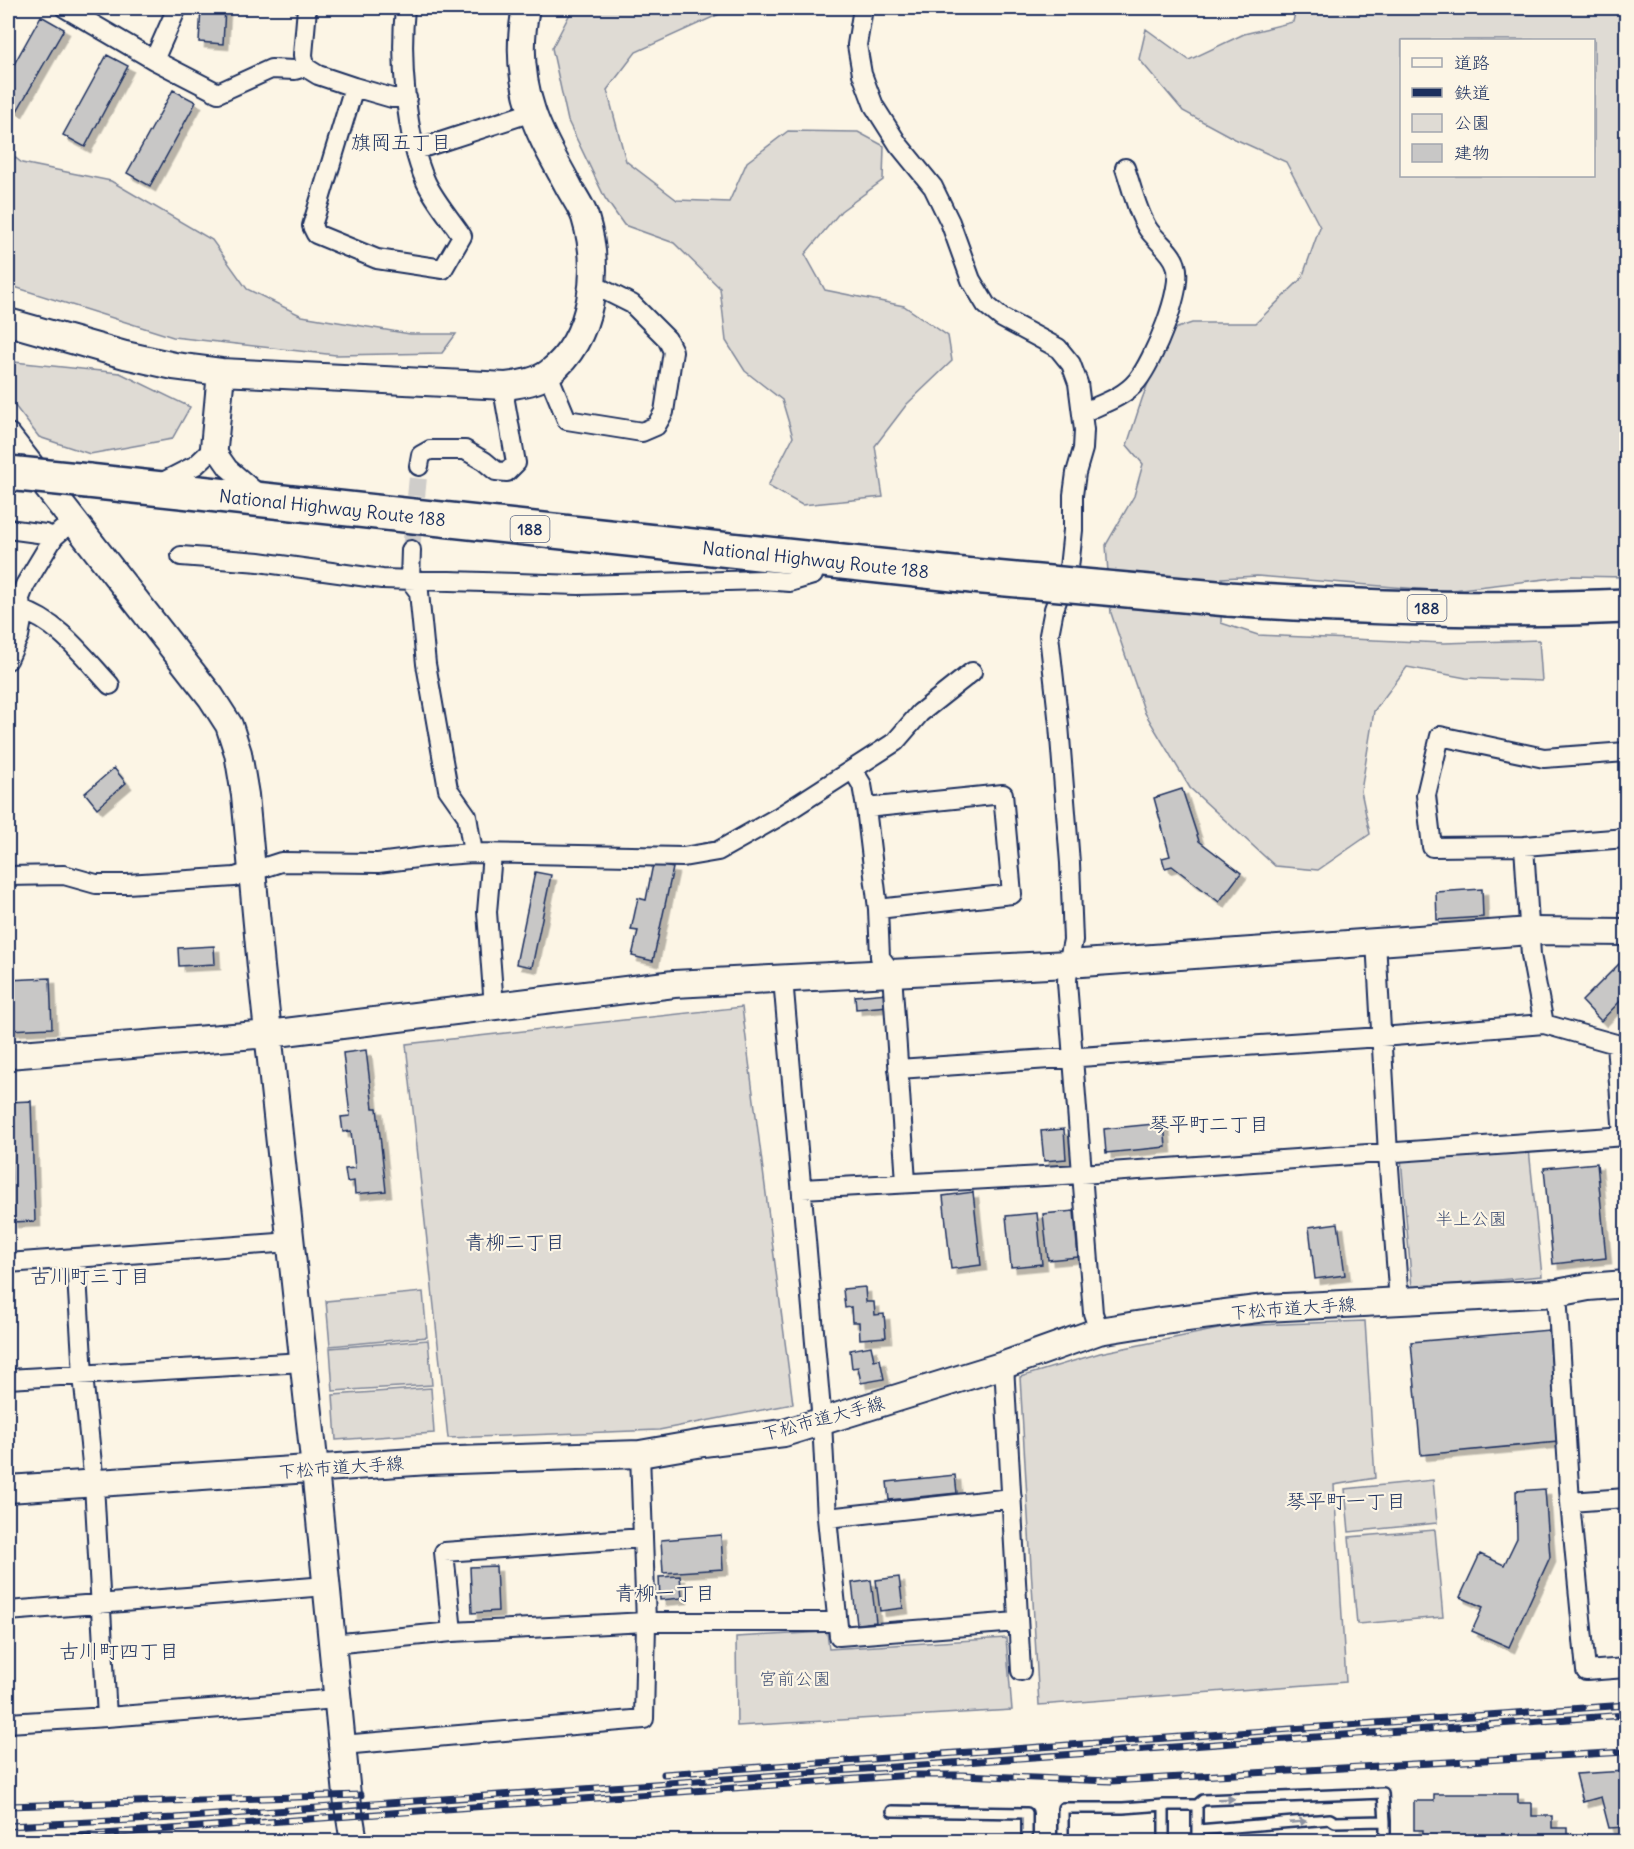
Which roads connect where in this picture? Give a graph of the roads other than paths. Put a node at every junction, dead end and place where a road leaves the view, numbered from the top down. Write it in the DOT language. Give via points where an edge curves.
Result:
graph roads {
  1 [pos="65,8"];
  2 [pos="177,8"];
  3 [pos="307,8"];
  4 [pos="405,8"];
  5 [pos="526,8"];
  6 [pos="863,8"];
  7 [pos="154,60"];
  8 [pos="305,67"];
  9 [pos="354,87"];
  10 [pos="406,98"];
  11 [pos="532,112"];
  12 [pos="416,150"];
  13 [pos="1125,168"];
  14 [pos="592,289"];
  15 [pos="10,328"];
  16 [pos="221,372"];
  17 [pos="548,374"];
  18 [pos="506,386"];
  19 [pos="1082,413"];
  20 [pos="8,437"];
  21 [pos="214,448"];
  22 [pos="419,466"];
  23 [pos="8,473"];
  24 [pos="153,488"];
  25 [pos="264,499"];
  26 [pos="8,529"];
  27 [pos="63,529"];
  28 [pos="411,550"];
  29 [pos="181,556"];
  30 [pos="818,561"];
  31 [pos="410,580"];
  32 [pos="1626,606"];
  33 [pos="21,610"];
  34 [pos="8,660"];
  35 [pos="972,672"];
  36 [pos="110,685"];
  37 [pos="1626,752"];
  38 [pos="853,770"];
  39 [pos="866,808"];
  40 [pos="1626,838"];
  41 [pos="1524,846"];
  42 [pos="473,853"];
  43 [pos="492,854"];
  44 [pos="251,870"];
  45 [pos="8,876"];
  46 [pos="878,909"];
  47 [pos="1531,931"];
  48 [pos="1626,932"];
  49 [pos="1377,940"];
  50 [pos="1068,964"];
  51 [pos="892,973"];
  52 [pos="783,979"];
  53 [pos="494,1007"];
  54 [pos="1544,1024"];
  55 [pos="269,1034"];
  56 [pos="1381,1038"];
  57 [pos="8,1055"];
  58 [pos="1073,1058"];
  59 [pos="898,1069"];
  60 [pos="1624,1136"];
  61 [pos="1388,1154"];
  62 [pos="1081,1174"];
  63 [pos="906,1182"];
  64 [pos="802,1189"];
  65 [pos="291,1242"];
  66 [pos="76,1259"];
  67 [pos="8,1263"];
  68 [pos="1626,1284"];
  69 [pos="1557,1293"];
  70 [pos="1399,1302"];
  71 [pos="1099,1331"];
  72 [pos="304,1362"];
  73 [pos="1004,1365"];
  74 [pos="83,1375"];
  75 [pos="8,1379"];
  76 [pos="822,1422"];
  77 [pos="640,1454"];
  78 [pos="315,1469"];
  79 [pos="94,1484"];
  80 [pos="8,1489"];
  81 [pos="1012,1498"];
  82 [pos="1626,1498"];
  83 [pos="1570,1502"];
  84 [pos="827,1518"];
  85 [pos="643,1538"];
  86 [pos="326,1586"];
  87 [pos="101,1603"];
  88 [pos="8,1611"];
  89 [pos="646,1622"];
  90 [pos="837,1622"];
  91 [pos="1017,1622"];
  92 [pos="452,1632"];
  93 [pos="332,1644"];
  94 [pos="1626,1668"];
  95 [pos="1021,1671"];
  96 [pos="337,1699"];
  97 [pos="108,1718"];
  98 [pos="8,1723"];
  99 [pos="342,1745"];
  100 [pos="1164,1805"];
  101 [pos="1197,1805"];
  102 [pos="892,1811"];
  103 [pos="1385,1821"];
  104 [pos="1198,1830"];
  105 [pos="354,1842"];
  106 [pos="1027,1842"];
  107 [pos="1063,1842"];
  108 [pos="1164,1842"];
  109 [pos="1197,1842"];
  110 [pos="1385,1842"];
  1 -- 7 [label="street"];
  2 -- 7 [label="street"];
  3 -- 8 [label="street"];
  4 -- 10 [label="street"];
  5 -- 11 [label="street" via="522,45 524,84"];
  6 -- 19 [label="street" via="857,45 874,106 933,187 971,280 986,305 1058,348 1071,364"];
  7 -- 8 [label="street" via="218,93 271,69"];
  8 -- 9 [label="street"];
  9 -- 10 [label="street"];
  9 -- 12 [label="street" via="312,226 316,234 378,259 443,269 462,236 427,182"];
  10 -- 12 [label="street"];
  11 -- 12 [label="street"];
  11 -- 14 [label="street" via="585,216 592,254"];
  13 -- 19 [label="street" via="1147,228 1175,261 1177,288 1137,380 1120,396"];
  14 -- 17 [label="street" via="583,328 568,354"];
  14 -- 17 [label="street" via="604,290 632,304 667,339 673,351 664,412 656,426 642,432 567,420"];
  15 -- 16 [label="street" via="174,366"];
  16 -- 18 [label="street"];
  16 -- 21 [label="street"];
  17 -- 18 [label="street"];
  18 -- 22 [label="street" via="516,463 507,472 496,471 465,450 429,450 421,455"];
  19 -- 50 [label="street" via="1083,449 1073,495 1068,568 1049,635 1070,863 1073,940"];
  20 -- 27 [label="street"];
  21 -- 24 [label="street" via="196,465"];
  21 -- 25 [label="street" via="228,468"];
  23 -- 24 [label="highway, National Highway Route 188 / 188, bridge"];
  24 -- 25 [label="highway, National Highway Route 188 / 188"];
  25 -- 30 [label="highway, National Highway Route 188 / 188"];
  26 -- 27 [label="street" via="45,534"];
  27 -- 33 [label="street" via="25,585"];
  27 -- 44 [label="street" via="211,697 229,725 240,764"];
  28 -- 31 [label="street"];
  29 -- 31 [label="street"];
  30 -- 31 [label="street" via="813,575 790,582 579,585"];
  30 -- 32 [label="highway, National Highway Route 188 / 188, bridge" via="1350,607 1540,610"];
  31 -- 42 [label="street" via="419,592 426,664 448,789 467,816"];
  33 -- 34 [label="street" via="19,636"];
  33 -- 36 [label="street" via="34,614 65,637"];
  35 -- 38 [label="street" via="920,713 895,742"];
  37 -- 41 [label="street" via="1544,758 1440,736 1426,795 1432,847"];
  38 -- 39 [label="street" via="862,784"];
  38 -- 43 [label="street" via="718,851 683,857"];
  39 -- 46 [label="street"];
  39 -- 46 [label="street" via="1003,794 1012,894"];
  40 -- 41 [label="street"];
  41 -- 47 [label="street"];
  42 -- 43 [label="street"];
  42 -- 44 [label="street" via="378,863 280,862"];
  43 -- 53 [label="street" via="487,912"];
  44 -- 45 [label="street" via="235,877 117,884 96,884 64,876"];
  44 -- 55 [label="street"];
  46 -- 51 [label="street" via="880,957"];
  47 -- 48 [label="street"];
  47 -- 49 [label="street"];
  47 -- 54 [label="street" via="1531,955"];
  49 -- 50 [label="street"];
  49 -- 56 [label="street"];
  50 -- 51 [label="street"];
  50 -- 58 [label="street"];
  51 -- 52 [label="street"];
  51 -- 59 [label="street"];
  52 -- 53 [label="street" via="674,984"];
  52 -- 64 [label="street"];
  53 -- 55 [label="street"];
  54 -- 56 [label="street"];
  54 -- 60 [label="street" via="1616,1044"];
  55 -- 57 [label="street"];
  55 -- 65 [label="street"];
  56 -- 58 [label="street"];
  56 -- 61 [label="street"];
  58 -- 59 [label="street"];
  58 -- 62 [label="street"];
  59 -- 63 [label="street"];
  60 -- 61 [label="street"];
  61 -- 62 [label="street"];
  61 -- 70 [label="street"];
  62 -- 63 [label="street"];
  62 -- 71 [label="street" via="1093,1313"];
  63 -- 64 [label="street"];
  64 -- 76 [label="street"];
  65 -- 66 [label="street"];
  65 -- 72 [label="street"];
  66 -- 67 [label="street"];
  66 -- 74 [label="street"];
  68 -- 69 [label="street, 下松市道大手線"];
  69 -- 70 [label="street, 下松市道大手線"];
  69 -- 83 [label="street"];
  70 -- 71 [label="street, 下松市道大手線" via="1265,1308"];
  71 -- 73 [label="street, 下松市道大手線"];
  72 -- 74 [label="street"];
  72 -- 78 [label="street"];
  73 -- 76 [label="street, 下松市道大手線"];
  73 -- 81 [label="street"];
  74 -- 75 [label="street"];
  74 -- 79 [label="street"];
  76 -- 77 [label="street, 下松市道大手線" via="784,1433"];
  76 -- 84 [label="street"];
  77 -- 78 [label="street, 下松市道大手線"];
  77 -- 85 [label="street"];
  78 -- 79 [label="street, 下松市道大手線"];
  78 -- 86 [label="street"];
  79 -- 80 [label="street, 下松市道大手線"];
  79 -- 87 [label="street"];
  81 -- 84 [label="street"];
  81 -- 91 [label="street"];
  82 -- 83 [label="street"];
  83 -- 94 [label="street" via="1586,1671"];
  84 -- 90 [label="street"];
  85 -- 89 [label="street"];
  85 -- 92 [label="street" via="444,1552"];
  86 -- 87 [label="street"];
  86 -- 93 [label="street"];
  87 -- 88 [label="street"];
  87 -- 97 [label="street"];
  89 -- 90 [label="street"];
  89 -- 92 [label="street"];
  89 -- 99 [label="street" via="644,1719"];
  90 -- 91 [label="street" via="839,1636"];
  91 -- 95 [label="street"];
  92 -- 93 [label="street"];
  93 -- 96 [label="street"];
  96 -- 97 [label="street"];
  96 -- 99 [label="street"];
  97 -- 98 [label="street"];
  99 -- 105 [label="street"];
  100 -- 101 [label="lane"];
  100 -- 107 [label="lane" via="1064,1808"];
  100 -- 108 [label="lane"];
  101 -- 103 [label="lane, one-way" via="1203,1800 1383,1793"];
  101 -- 104 [label="lane"];
  102 -- 106 [label="lane" via="1027,1813"];
  104 -- 103 [label="lane, one-way" via="1330,1820"];
  103 -- 110 [label="lane"];
  104 -- 109 [label="lane"];
}
